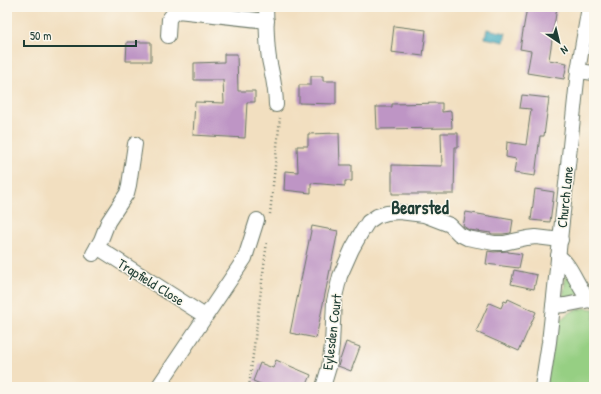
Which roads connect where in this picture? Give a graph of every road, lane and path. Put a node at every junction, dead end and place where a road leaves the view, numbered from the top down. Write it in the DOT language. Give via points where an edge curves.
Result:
graph roads {
  1 [pos="266,7"];
  2 [pos="589,7"];
  3 [pos="267,21"];
  4 [pos="168,36"];
  5 [pos="578,71"];
  6 [pos="594,73"];
  7 [pos="276,105"];
  8 [pos="135,144"];
  9 [pos="258,220"];
  10 [pos="561,240"];
  11 [pos="558,256"];
  12 [pos="592,301"];
  13 [pos="553,306"];
  14 [pos="205,316"];
  15 [pos="158,387"];
  16 [pos="324,387"];
  17 [pos="542,387"];
  1 -- 3 [label="street"];
  2 -- 5 [label="street, Church Lane"];
  3 -- 4 [label="street" via="178,11 169,19"];
  3 -- 7 [label="street"];
  5 -- 6 [label="street"];
  5 -- 10 [label="street, Church Lane"];
  8 -- 14 [label="street, Trapfield Close" via="127,192 108,222 97,247"];
  9 -- 14 [label="street" via="245,258"];
  10 -- 11 [label="street, Church Lane"];
  10 -- 16 [label="street, Eylesden Court" via="536,237 494,243 467,238 450,225 424,215 399,212 377,216 368,222 360,233 340,276 334,301 332,345"];
  11 -- 12 [label="street" via="566,262"];
  11 -- 13 [label="street, Church Lane"];
  12 -- 13 [label="street"];
  13 -- 17 [label="street, Church Lane"];
  14 -- 15 [label="street"];
}
